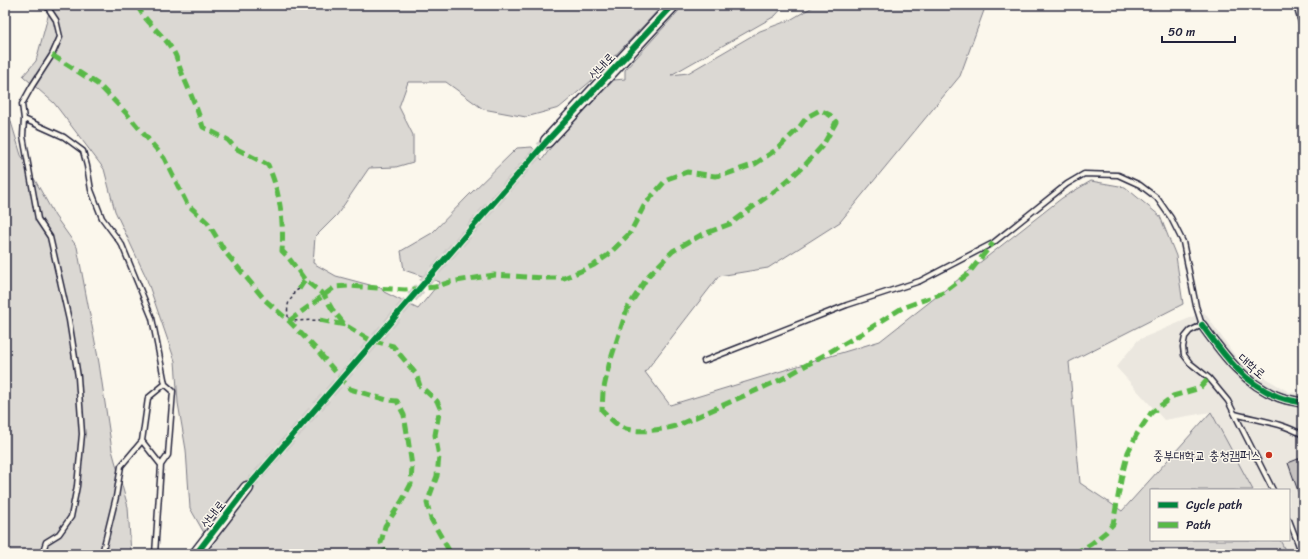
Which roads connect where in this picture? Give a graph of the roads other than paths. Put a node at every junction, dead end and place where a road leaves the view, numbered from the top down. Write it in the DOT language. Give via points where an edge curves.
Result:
graph roads {
  1 [pos="46,5"];
  2 [pos="673,5"];
  3 [pos="1298,5"];
  4 [pos="1303,22"];
  5 [pos="24,119"];
  6 [pos="547,141"];
  7 [pos="1202,325"];
  8 [pos="704,362"];
  9 [pos="164,384"];
  10 [pos="1303,404"];
  11 [pos="1235,414"];
  12 [pos="1303,435"];
  13 [pos="142,441"];
  14 [pos="160,465"];
  15 [pos="247,488"];
  16 [pos="1272,489"];
  17 [pos="1290,523"];
  18 [pos="42,554"];
  19 [pos="102,554"];
  20 [pos="154,554"];
  21 [pos="196,554"];
  22 [pos="1302,554"];
  1 -- 5 [label="lane" via="56,20 60,37 22,104"];
  2 -- 6 [label="street, 산내로"];
  3 -- 4 [label="street"];
  5 -- 9 [label="lane" via="64,137 83,151 96,204 102,218 122,245 152,318"];
  5 -- 18 [label="lane" via="23,136 38,219 50,237 69,320 78,378 82,434 71,517 59,534 46,542"];
  7 -- 8 [label="lane" via="1183,242 1171,218 1156,198 1140,185 1118,175 1084,174 1067,184 993,243 920,281 847,305"];
  7 -- 10 [label="street, 대학로" via="1233,366 1254,384 1279,397"];
  7 -- 11 [label="lane" via="1190,331 1185,337 1184,355 1221,391"];
  9 -- 13 [label="lane" via="148,398"];
  9 -- 14 [label="lane" via="173,391 168,455"];
  11 -- 12 [label="lane" via="1295,430"];
  11 -- 16 [label="lane"];
  13 -- 14 [label="lane"];
  13 -- 19 [label="lane" via="121,466"];
  14 -- 20 [label="lane"];
  15 -- 21 [label="street, 산내로"];
  17 -- 22 [label="lane"];
}
